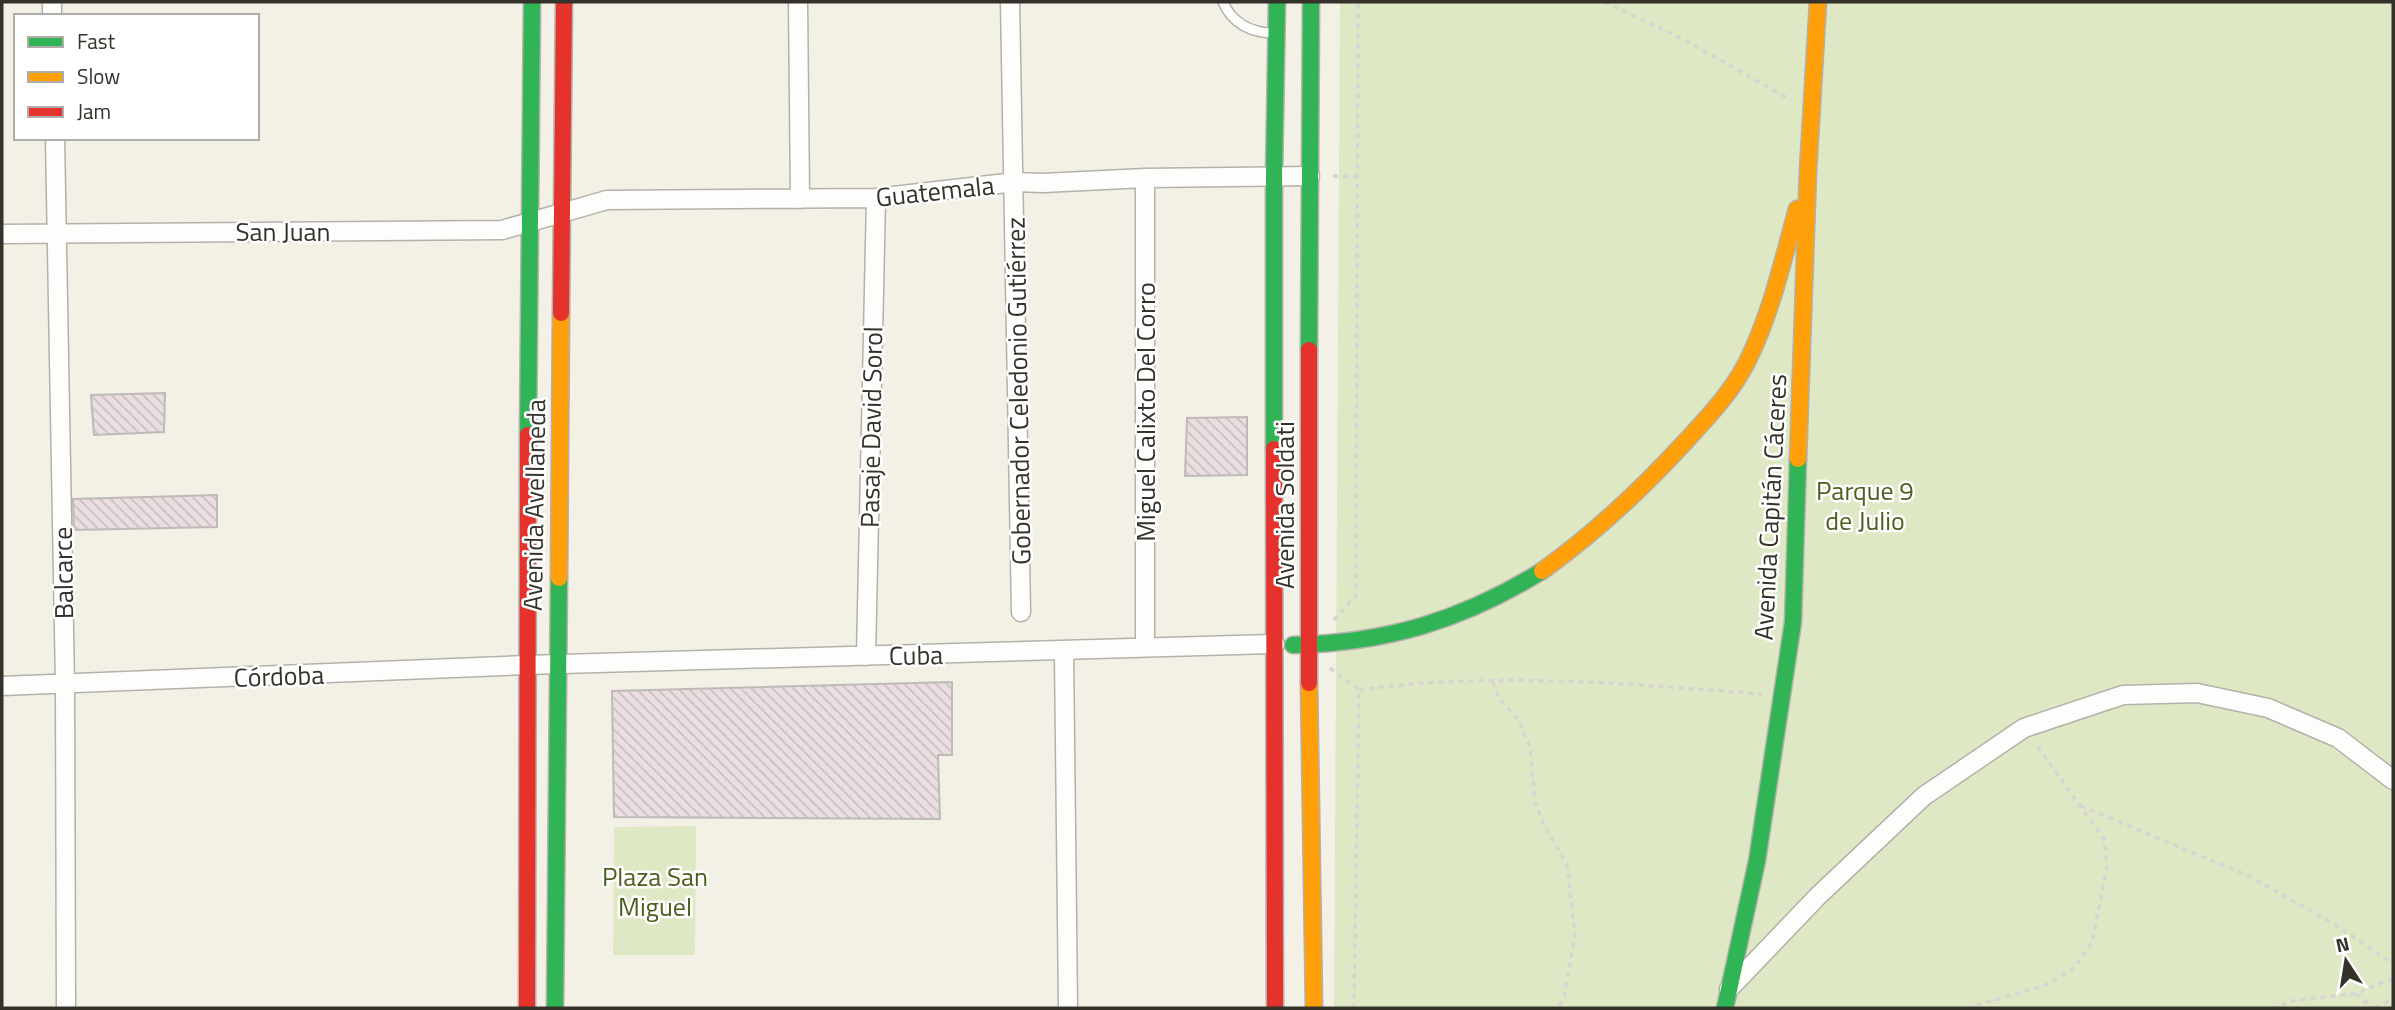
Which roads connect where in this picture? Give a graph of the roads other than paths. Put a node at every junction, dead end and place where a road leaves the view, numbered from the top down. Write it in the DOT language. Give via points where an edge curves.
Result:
graph roads {
  1 [pos="532,2"];
  2 [pos="564,2"];
  3 [pos="798,2"];
  4 [pos="1010,2"];
  5 [pos="1223,2"];
  6 [pos="1277,2"];
  7 [pos="1311,2"];
  8 [pos="1818,2"];
  9 [pos="1277,33"];
  10 [pos="55,140"];
  11 [pos="1808,171"];
  12 [pos="1274,176"];
  13 [pos="1310,176"];
  14 [pos="1144,178"];
  15 [pos="1014,182"];
  16 [pos="876,198"];
  17 [pos="800,199"];
  18 [pos="562,212"];
  19 [pos="530,223"];
  20 [pos="57,232"];
  21 [pos="2,234"];
  22 [pos="1021,612"];
  23 [pos="1275,644"];
  24 [pos="1308,645"];
  25 [pos="1145,646"];
  26 [pos="1064,652"];
  27 [pos="866,656"];
  28 [pos="526,665"];
  29 [pos="557,665"];
  30 [pos="65,685"];
  31 [pos="2,686"];
  32 [pos="2393,780"];
  33 [pos="1729,989"];
  34 [pos="66,1008"];
  35 [pos="527,1008"];
  36 [pos="555,1008"];
  37 [pos="1068,1008"];
  38 [pos="1275,1008"];
  39 [pos="1314,1008"];
  40 [pos="1725,1008"];
  1 -- 19 [label="main road, Avenida Avellaneda"];
  2 -- 18 [label="main road, Avenida Avellaneda"];
  3 -- 17 [label="street"];
  4 -- 15 [label="street, Gobernador Celedonio Gutiérrez"];
  5 -- 9 [label="lane" via="1231,18 1244,26"];
  6 -- 9 [label="main road, Avenida Soldati"];
  7 -- 13 [label="main road, Avenida Soldati"];
  8 -- 11 [label="main road, Avenida Capitán Cáceres"];
  9 -- 12 [label="main road, Avenida Soldati"];
  10 -- 20 [label="street, Balcarce"];
  11 -- 24 [label="main road" via="1766,318 1745,365 1717,407 1649,482 1558,561 1506,593 1448,620"];
  11 -- 33 [label="main road, Avenida Capitán Cáceres" via="1793,622 1757,861"];
  12 -- 13 [label="street, Guatemala"];
  12 -- 14 [label="street, Guatemala"];
  12 -- 23 [label="main road, Avenida Soldati"];
  13 -- 24 [label="main road, Avenida Soldati"];
  14 -- 15 [label="street, Guatemala"];
  14 -- 25 [label="street, Miguel Calixto Del Corro"];
  15 -- 16 [label="street, Guatemala"];
  15 -- 22 [label="street, Gobernador Celedonio Gutiérrez"];
  16 -- 17 [label="street, Guatemala"];
  16 -- 27 [label="street, Pasaje David Sorol"];
  17 -- 18 [label="street, Guatemala" via="607,200"];
  18 -- 19 [label="street, San Juan"];
  18 -- 29 [label="main road, Avenida Avellaneda"];
  19 -- 20 [label="street, San Juan" via="502,230"];
  19 -- 28 [label="main road, Avenida Avellaneda"];
  20 -- 21 [label="street, San Juan"];
  20 -- 30 [label="street, Balcarce"];
  23 -- 24 [label="main road"];
  23 -- 25 [label="street, Cuba"];
  23 -- 38 [label="main road, Avenida Soldati"];
  24 -- 39 [label="main road, Avenida Soldati"];
  25 -- 26 [label="street, Cuba"];
  26 -- 27 [label="street, Cuba"];
  26 -- 37 [label="street"];
  27 -- 29 [label="street, Cuba"];
  28 -- 29 [label="street, Córdoba"];
  28 -- 30 [label="street, Córdoba"];
  28 -- 35 [label="main road, Avenida Avellaneda"];
  29 -- 36 [label="main road, Avenida Avellaneda"];
  30 -- 31 [label="street, Córdoba"];
  30 -- 34 [label="street, Balcarce"];
  32 -- 33 [label="street" via="2338,738 2268,708 2197,693 2123,695 2024,728 1924,796"];
  33 -- 40 [label="main road, Avenida Capitán Cáceres"];
}
